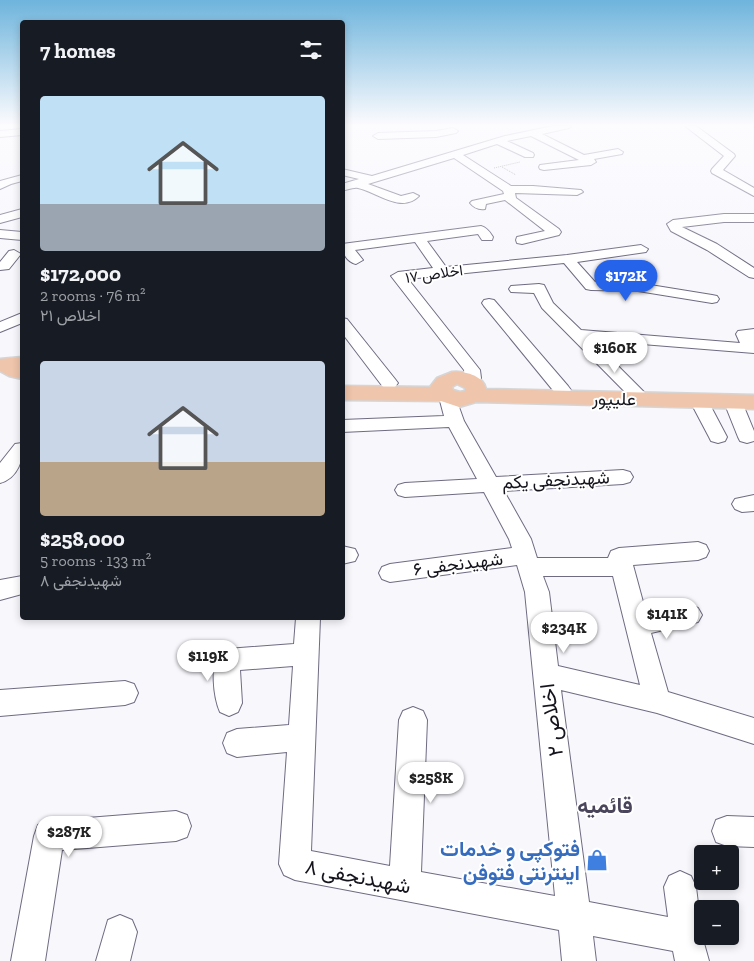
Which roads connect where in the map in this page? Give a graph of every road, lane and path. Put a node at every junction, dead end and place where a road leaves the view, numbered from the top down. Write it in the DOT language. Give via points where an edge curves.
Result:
graph roads {
  1 [pos="401,171"];
  2 [pos="481,171"];
  3 [pos="509,171"];
  4 [pos="716,171"];
  5 [pos="345,173"];
  6 [pos="516,175"];
  7 [pos="20,178"];
  8 [pos="372,180"];
  9 [pos="358,184"];
  10 [pos="0,186"];
  11 [pos="345,187"];
  12 [pos="578,192"];
  13 [pos="509,193"];
  14 [pos="754,193"];
  15 [pos="413,196"];
  16 [pos="481,206"];
  17 [pos="708,208"];
  18 [pos="20,214"];
  19 [pos="532,216"];
  20 [pos="724,218"];
  21 [pos="754,218"];
  22 [pos="0,219"];
  23 [pos="518,219"];
  24 [pos="0,234"];
  25 [pos="20,236"];
  26 [pos="487,236"];
  27 [pos="418,238"];
  28 [pos="522,240"];
  29 [pos="641,249"];
  30 [pos="14,254"];
  31 [pos="567,259"];
  32 [pos="356,260"];
  33 [pos="0,266"];
  34 [pos="443,272"];
  35 [pos="754,274"];
  36 [pos="519,296"];
  37 [pos="712,299"];
  38 [pos="489,303"];
  39 [pos="20,318"];
  40 [pos="1,323"];
  41 [pos="345,326"];
  42 [pos="576,334"];
  43 [pos="754,334"];
  44 [pos="362,347"];
  45 [pos="345,350"];
  46 [pos="9,364"];
  47 [pos="20,373"];
  48 [pos="345,382"];
  49 [pos="389,382"];
  50 [pos="562,390"];
  51 [pos="345,393"];
  52 [pos="636,393"];
  53 [pos="459,395"];
  54 [pos="754,396"];
  55 [pos="699,401"];
  56 [pos="743,402"];
  57 [pos="345,425"];
  58 [pos="718,437"];
  59 [pos="747,437"];
  60 [pos="20,451"];
  61 [pos="0,476"];
  62 [pos="622,477"];
  63 [pos="490,484"];
  64 [pos="406,490"];
  65 [pos="698,551"];
  66 [pos="527,561"];
  67 [pos="622,567"];
  68 [pos="390,573"];
  69 [pos="20,585"];
  70 [pos="0,590"];
  71 [pos="690,615"];
  72 [pos="308,620"];
  73 [pos="637,625"];
  74 [pos="306,654"];
  75 [pos="546,676"];
  76 [pos="125,693"];
  77 [pos="657,701"];
  78 [pos="0,703"];
  79 [pos="229,703"];
  80 [pos="413,720"];
  81 [pos="754,731"];
  82 [pos="302,738"];
  83 [pos="237,743"];
  84 [pos="176,826"];
  85 [pos="405,886"];
  86 [pos="680,886"];
  87 [pos="574,917"];
  88 [pos="690,949"];
  89 [pos="28,961"];
  90 [pos="579,961"];
  1 -- 8 [label="street"];
  2 -- 13 [label="street"];
  3 -- 6 [label="path"];
  4 -- 14 [label="street"];
  5 -- 8 [label="street"];
  7 -- 10 [label="street"];
  8 -- 9 [label="street"];
  9 -- 11 [label="street"];
  9 -- 15 [label="street" via="401,200"];
  12 -- 13 [label="street"];
  13 -- 16 [label="street" via="476,203"];
  13 -- 19 [label="street" via="510,198"];
  17 -- 20 [label="street"];
  18 -- 22 [label="street"];
  19 -- 23 [label="street"];
  19 -- 28 [label="street" via="554,232"];
  20 -- 21 [label="street"];
  20 -- 35 [label="street" via="673,224"];
  24 -- 25 [label="street"];
  26 -- 27 [label="street" via="481,230"];
  27 -- 32 [label="street" via="346,247"];
  27 -- 34 [label="street"];
  29 -- 31 [label="street, اخلاص ۱۷"];
  30 -- 33 [label="street" via="4,266"];
  31 -- 34 [label="street, اخلاص ۱۷"];
  31 -- 37 [label="street" via="591,286 638,287"];
  34 -- 53 [label="street, اخلاص ۱۷" via="398,276 472,370 473,378"];
  36 -- 42 [label="street" via="539,288 547,305"];
  38 -- 50 [label="street"];
  39 -- 40 [label="street"];
  41 -- 44 [label="street"];
  42 -- 43 [label="street" via="750,349 744,334"];
  42 -- 52 [label="street"];
  44 -- 45 [label="street"];
  44 -- 49 [label="street"];
  46 -- 47 [label="main road"];
  48 -- 49 [label="main road, علیپور"];
  49 -- 53 [label="main road, علیپور"];
  50 -- 52 [label="main road, علیپور"];
  50 -- 53 [label="main road, علیپور"];
  51 -- 53 [label="main road, علیپور"];
  52 -- 54 [label="main road, علیپور"];
  53 -- 55 [label="main road, علیپور"];
  53 -- 57 [label="street"];
  53 -- 63 [label="street, اخلاص ۲"];
  55 -- 56 [label="main road, علیپور"];
  55 -- 58 [label="street"];
  56 -- 59 [label="street"];
  60 -- 61 [label="street"];
  62 -- 63 [label="street, شهیدنجفی یکم"];
  63 -- 64 [label="street, شهیدنجفی یکم"];
  63 -- 66 [label="street, اخلاص ۲" via="520,539"];
  65 -- 67 [label="street" via="620,557"];
  66 -- 67 [label="street, شهیدنجفی ۶"];
  66 -- 68 [label="street, شهیدنجفی ۶"];
  66 -- 75 [label="street, اخلاص ۲" via="537,592"];
  67 -- 73 [label="street"];
  69 -- 70 [label="street"];
  71 -- 73 [label="street"];
  72 -- 74 [label="street, شهیدنجفی ۸"];
  73 -- 77 [label="street"];
  74 -- 79 [label="street" via="227,660"];
  74 -- 82 [label="street, شهیدنجفی ۸"];
  75 -- 77 [label="street"];
  75 -- 87 [label="street, اخلاص ۲"];
  76 -- 78 [label="street"];
  77 -- 81 [label="street"];
  80 -- 85 [label="street"];
  82 -- 83 [label="street"];
  82 -- 85 [label="street, شهیدنجفی ۸" via="295,864"];
  84 -- 89 [label="street" via="49,836"];
  85 -- 87 [label="street, شهیدنجفی ۸"];
  86 -- 88 [label="street"];
  87 -- 88 [label="street, شهیدنجفی ۸"];
  87 -- 90 [label="street, اخلاص ۲"];
}
